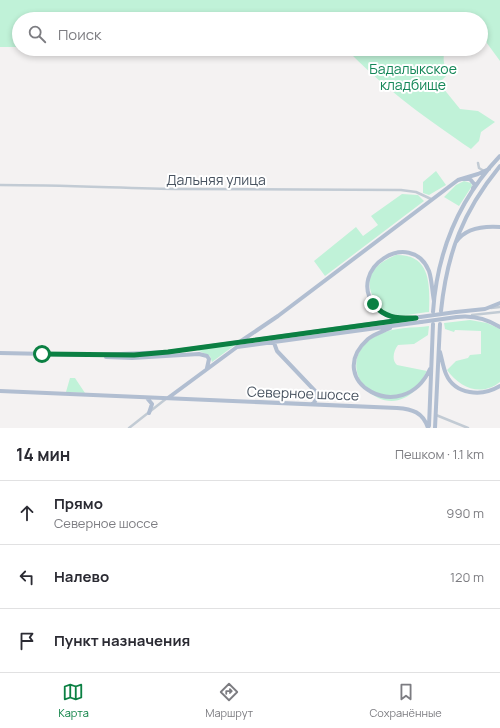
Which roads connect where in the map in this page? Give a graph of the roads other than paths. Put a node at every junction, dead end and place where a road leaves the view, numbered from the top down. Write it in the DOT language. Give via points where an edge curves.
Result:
graph roads {
  1 [pos="500,156"];
  2 [pos="478,163"];
  3 [pos="500,166"];
  4 [pos="487,170"];
  5 [pos="458,180"];
  6 [pos="0,185"];
  7 [pos="473,189"];
  8 [pos="431,199"];
  9 [pos="500,227"];
  10 [pos="452,249"];
  11 [pos="434,301"];
  12 [pos="500,303"];
  13 [pos="500,307"];
  14 [pos="485,309"];
  15 [pos="440,311"];
  16 [pos="433,312"];
  17 [pos="500,312"];
  18 [pos="467,316"];
  19 [pos="419,319"];
  20 [pos="433,324"];
  21 [pos="440,324"];
  22 [pos="395,326"];
  23 [pos="500,327"];
  24 [pos="260,328"];
  25 [pos="264,339"];
  26 [pos="273,340"];
  27 [pos="282,341"];
  28 [pos="241,342"];
  29 [pos="439,347"];
  30 [pos="0,353"];
  31 [pos="97,355"];
  32 [pos="284,357"];
  33 [pos="207,368"];
  34 [pos="430,370"];
  35 [pos="500,386"];
  36 [pos="0,391"];
  37 [pos="413,395"];
  38 [pos="145,397"];
  39 [pos="370,397"];
  40 [pos="168,398"];
  41 [pos="383,402"];
  42 [pos="398,403"];
  43 [pos="313,404"];
  44 [pos="149,413"];
  45 [pos="435,415"];
  46 [pos="129,428"];
  47 [pos="428,428"];
  48 [pos="434,428"];
  49 [pos="468,428"];
  1 -- 4 [label="main road"];
  2 -- 4 [label="street" via="479,168"];
  3 -- 10 [label="main road" via="467,213"];
  4 -- 5 [label="main road"];
  4 -- 7 [label="main road"];
  5 -- 7 [label="main road" via="467,178 475,185"];
  5 -- 8 [label="main road"];
  6 -- 8 [label="street, Дальняя улица" via="401,190 416,192"];
  7 -- 11 [label="main road" via="459,212 449,237 441,261"];
  8 -- 24 [label="main road"];
  9 -- 10 [label="main road" via="473,229 462,235"];
  10 -- 15 [label="main road"];
  11 -- 16 [label="main road"];
  11 -- 19 [label="main road" via="428,271 413,255 399,252 391,254 374,266 370,272 368,286 373,304 388,316"];
  12 -- 14 [label="main road"];
  13 -- 14 [label="street"];
  14 -- 19 [label="main road, bridge"];
  17 -- 18 [label="street"];
  18 -- 19 [label="main road, bridge"];
  18 -- 23 [label="main road" via="486,320"];
  19 -- 22 [label="main road"];
  19 -- 26 [label="main road"];
  20 -- 34 [label="main road"];
  21 -- 29 [label="main road"];
  22 -- 27 [label="main road"];
  22 -- 39 [label="main road" via="368,340 354,362 356,379"];
  24 -- 25 [label="main road" via="259,335"];
  24 -- 28 [label="main road"];
  25 -- 26 [label="main road"];
  25 -- 28 [label="main road"];
  26 -- 27 [label="main road"];
  26 -- 32 [label="main road" via="277,351"];
  26 -- 33 [label="main road" via="234,348"];
  27 -- 32 [label="main road" via="279,348"];
  28 -- 31 [label="main road" via="168,352"];
  29 -- 35 [label="main road" via="446,374 456,386 477,394 489,392"];
  29 -- 45 [label="main road"];
  30 -- 31 [label="main road"];
  31 -- 33 [label="main road" via="132,358 199,354 209,359"];
  32 -- 43 [label="main road" via="316,392 317,398"];
  33 -- 40 [label="main road"];
  34 -- 37 [label="main road" via="426,380"];
  34 -- 47 [label="main road"];
  36 -- 38 [label="main road, Северное шоссе"];
  38 -- 40 [label="main road, Северное шоссе"];
  38 -- 44 [label="main road" via="152,404"];
  40 -- 43 [label="main road, Северное шоссе"];
  40 -- 44 [label="street"];
  41 -- 42 [label="main road"];
  43 -- 47 [label="main road, Северное шоссе" via="409,409 423,417"];
  44 -- 46 [label="street"];
  45 -- 48 [label="main road"];
  45 -- 49 [label="street"];
}
